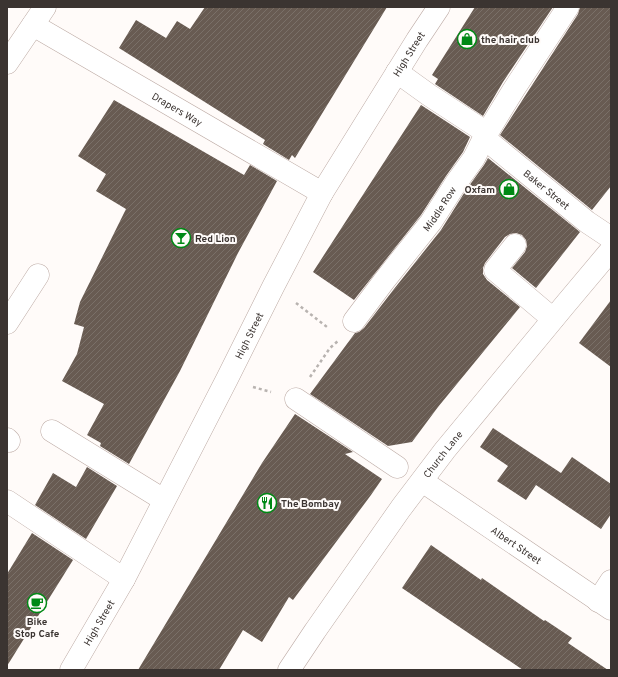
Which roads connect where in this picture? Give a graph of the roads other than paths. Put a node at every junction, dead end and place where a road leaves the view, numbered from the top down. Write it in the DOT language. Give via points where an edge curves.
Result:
graph roads {
  1 [pos="45,7"];
  2 [pos="439,7"];
  3 [pos="568,7"];
  4 [pos="33,25"];
  5 [pos="7,62"];
  6 [pos="397,72"];
  7 [pos="486,135"];
  8 [pos="322,193"];
  9 [pos="611,238"];
  10 [pos="515,245"];
  11 [pos="611,250"];
  12 [pos="38,275"];
  13 [pos="553,319"];
  14 [pos="7,323"];
  15 [pos="348,330"];
  16 [pos="296,399"];
  17 [pos="52,431"];
  18 [pos="397,467"];
  19 [pos="422,481"];
  20 [pos="164,500"];
  21 [pos="7,502"];
  22 [pos="124,578"];
  23 [pos="611,582"];
  24 [pos="605,605"];
  25 [pos="71,670"];
  26 [pos="289,670"];
  1 -- 4 [label="street"];
  2 -- 6 [label="street, High Street"];
  3 -- 7 [label="street, Middle Row"];
  4 -- 5 [label="street"];
  4 -- 8 [label="street, Drapers Way"];
  6 -- 7 [label="street, Baker Street"];
  6 -- 8 [label="street, High Street"];
  7 -- 9 [label="street, Baker Street" via="586,222"];
  7 -- 15 [label="street, Middle Row" via="432,222"];
  8 -- 20 [label="street, High Street"];
  10 -- 13 [label="street" via="495,270"];
  11 -- 13 [label="street, Church Lane"];
  12 -- 14 [label="street"];
  13 -- 19 [label="street, Church Lane"];
  16 -- 18 [label="street"];
  17 -- 20 [label="street"];
  19 -- 24 [label="street, Albert Street"];
  19 -- 26 [label="street, Church Lane" via="396,514"];
  20 -- 22 [label="street, High Street"];
  21 -- 22 [label="street"];
  22 -- 25 [label="street, High Street"];
  23 -- 24 [label="street"];
}
